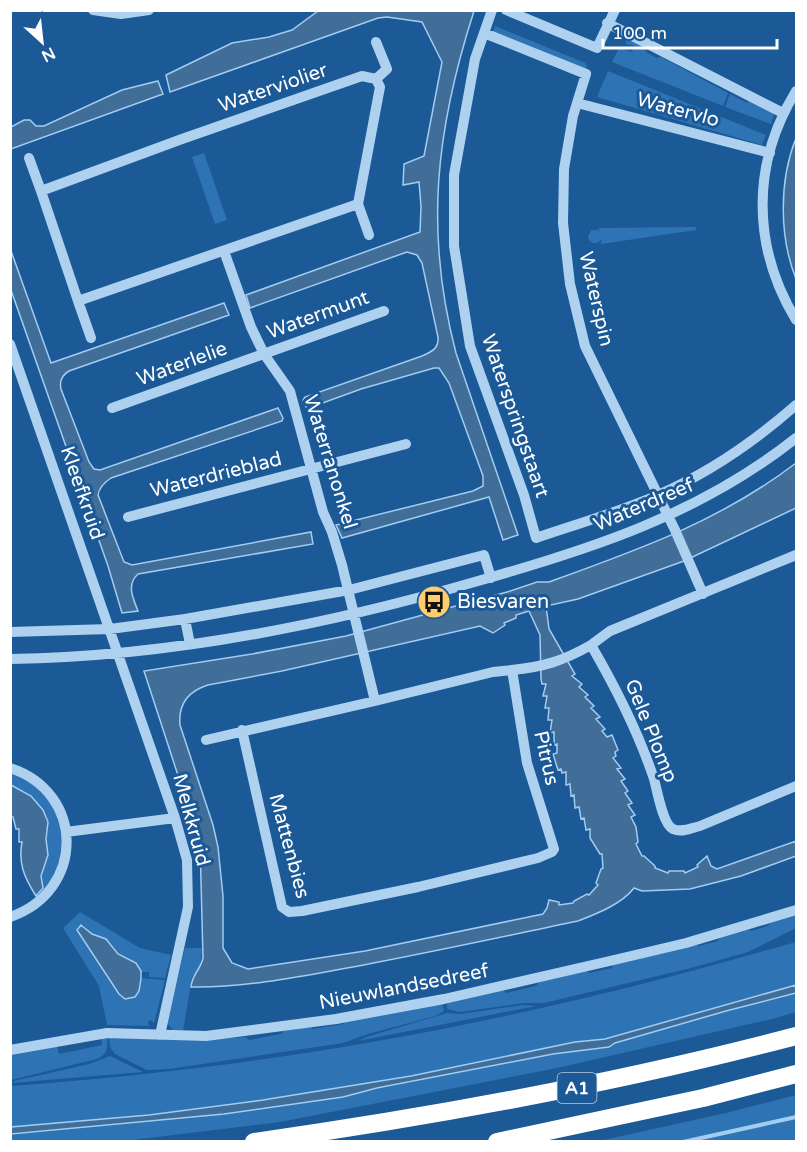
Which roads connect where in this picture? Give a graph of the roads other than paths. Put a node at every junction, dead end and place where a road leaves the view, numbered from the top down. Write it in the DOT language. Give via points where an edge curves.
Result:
graph roads {
  1 [pos="93,10"];
  2 [pos="149,10"];
  3 [pos="506,10"];
  4 [pos="615,10"];
  5 [pos="490,16"];
  6 [pos="608,23"];
  7 [pos="484,33"];
  8 [pos="376,42"];
  9 [pos="376,79"];
  10 [pos="796,91"];
  11 [pos="577,103"];
  12 [pos="783,113"];
  13 [pos="770,153"];
  14 [pos="29,158"];
  15 [pos="41,191"];
  16 [pos="358,204"];
  17 [pos="369,235"];
  18 [pos="224,250"];
  19 [pos="78,301"];
  20 [pos="384,311"];
  21 [pos="796,320"];
  22 [pos="91,338"];
  23 [pos="10,344"];
  24 [pos="264,354"];
  25 [pos="14,362"];
  26 [pos="796,405"];
  27 [pos="112,408"];
  28 [pos="796,438"];
  29 [pos="406,444"];
  30 [pos="312,469"];
  31 [pos="657,496"];
  32 [pos="128,517"];
  33 [pos="668,517"];
  34 [pos="536,538"];
  35 [pos="796,555"];
  36 [pos="491,578"];
  37 [pos="349,590"];
  38 [pos="703,594"];
  39 [pos="355,614"];
  40 [pos="185,619"];
  41 [pos="110,629"];
  42 [pos="10,632"];
  43 [pos="190,644"];
  44 [pos="591,645"];
  45 [pos="119,654"];
  46 [pos="10,659"];
  47 [pos="512,670"];
  48 [pos="375,701"];
  49 [pos="242,730"];
  50 [pos="206,740"];
  51 [pos="10,768"];
  52 [pos="794,788"];
  53 [pos="175,818"];
  54 [pos="66,832"];
  55 [pos="418,887"];
  56 [pos="796,910"];
  57 [pos="10,917"];
  58 [pos="160,1035"];
  59 [pos="796,1036"];
  60 [pos="10,1050"];
  61 [pos="796,1074"];
  62 [pos="510,1140"];
  63 [pos="254,1142"];
  64 [pos="497,1142"];
  1 -- 2 [label="street" via="121,14"];
  3 -- 6 [label="street" via="597,48"];
  4 -- 6 [label="street"];
  5 -- 7 [label="street, Waterspringstaart"];
  6 -- 12 [label="street"];
  7 -- 11 [label="street, Waterspin" via="586,74"];
  7 -- 34 [label="street, Waterspringstaart" via="475,59 454,175 455,254 470,346"];
  8 -- 9 [label="street" via="387,69"];
  9 -- 15 [label="street, Waterviolier" via="362,76"];
  9 -- 16 [label="street" via="380,87"];
  10 -- 12 [label="street"];
  11 -- 13 [label="street, Watervlo"];
  11 -- 31 [label="street, Waterspin" via="564,169 563,223 570,284 585,346"];
  12 -- 13 [label="street"];
  13 -- 21 [label="street" via="762,205 765,242 780,290"];
  14 -- 15 [label="street"];
  15 -- 19 [label="street"];
  16 -- 17 [label="street"];
  16 -- 18 [label="street"];
  18 -- 19 [label="street"];
  18 -- 24 [label="street, Waterranonkel"];
  19 -- 22 [label="street"];
  20 -- 24 [label="street, Watermunt"];
  23 -- 25 [label="street, Kleefkruid"];
  24 -- 27 [label="street, Waterlelie"];
  24 -- 30 [label="street, Waterranonkel" via="290,391"];
  25 -- 41 [label="street, Kleefkruid"];
  26 -- 31 [label="street, Waterdreef" via="726,459"];
  28 -- 33 [label="street, Waterdreef" via="733,483"];
  29 -- 30 [label="street, Waterdrieblad"];
  30 -- 32 [label="street, Waterdrieblad"];
  30 -- 37 [label="street, Waterranonkel"];
  31 -- 33 [label="street, Waterspin"];
  31 -- 34 [label="street, Waterdreef"];
  33 -- 36 [label="street, Waterdreef" via="596,545"];
  33 -- 38 [label="street, Waterspin"];
  35 -- 38 [label="street"];
  36 -- 37 [label="street" via="484,555"];
  36 -- 39 [label="street, Waterdreef"];
  37 -- 39 [label="street"];
  37 -- 40 [label="street"];
  38 -- 44 [label="street" via="610,631"];
  39 -- 43 [label="street, Waterdreef"];
  39 -- 48 [label="street"];
  40 -- 41 [label="street"];
  40 -- 43 [label="street"];
  41 -- 42 [label="street"];
  41 -- 45 [label="street, Kleefkruid"];
  43 -- 45 [label="street, Waterdreef"];
  44 -- 47 [label="street" via="539,668"];
  44 -- 52 [label="street, Gele Plomp" via="618,692 654,778 667,823 673,829 684,831 700,826"];
  45 -- 46 [label="street, Waterdreef"];
  45 -- 53 [label="street, Melkkruid"];
  47 -- 48 [label="street"];
  47 -- 55 [label="street, Pitrus" via="527,763 554,849 538,858"];
  48 -- 49 [label="street"];
  49 -- 50 [label="street"];
  49 -- 55 [label="street, Mattenbies" via="282,907 289,912 302,911"];
  51 -- 54 [label="street" via="23,771 41,785 57,804"];
  53 -- 54 [label="street"];
  53 -- 58 [label="street, Melkkruid" via="187,860 188,907"];
  54 -- 57 [label="street" via="65,864 51,892 34,906"];
  56 -- 58 [label="street, Nieuwlandsedreef" via="657,950 444,999 246,1032"];
  58 -- 60 [label="street, Nieuwlandsedreef" via="107,1033"];
  59 -- 63 [label="highway, A1" via="574,1089"];
  61 -- 62 [label="highway, A1"];
  62 -- 64 [label="highway, A1"];
}
